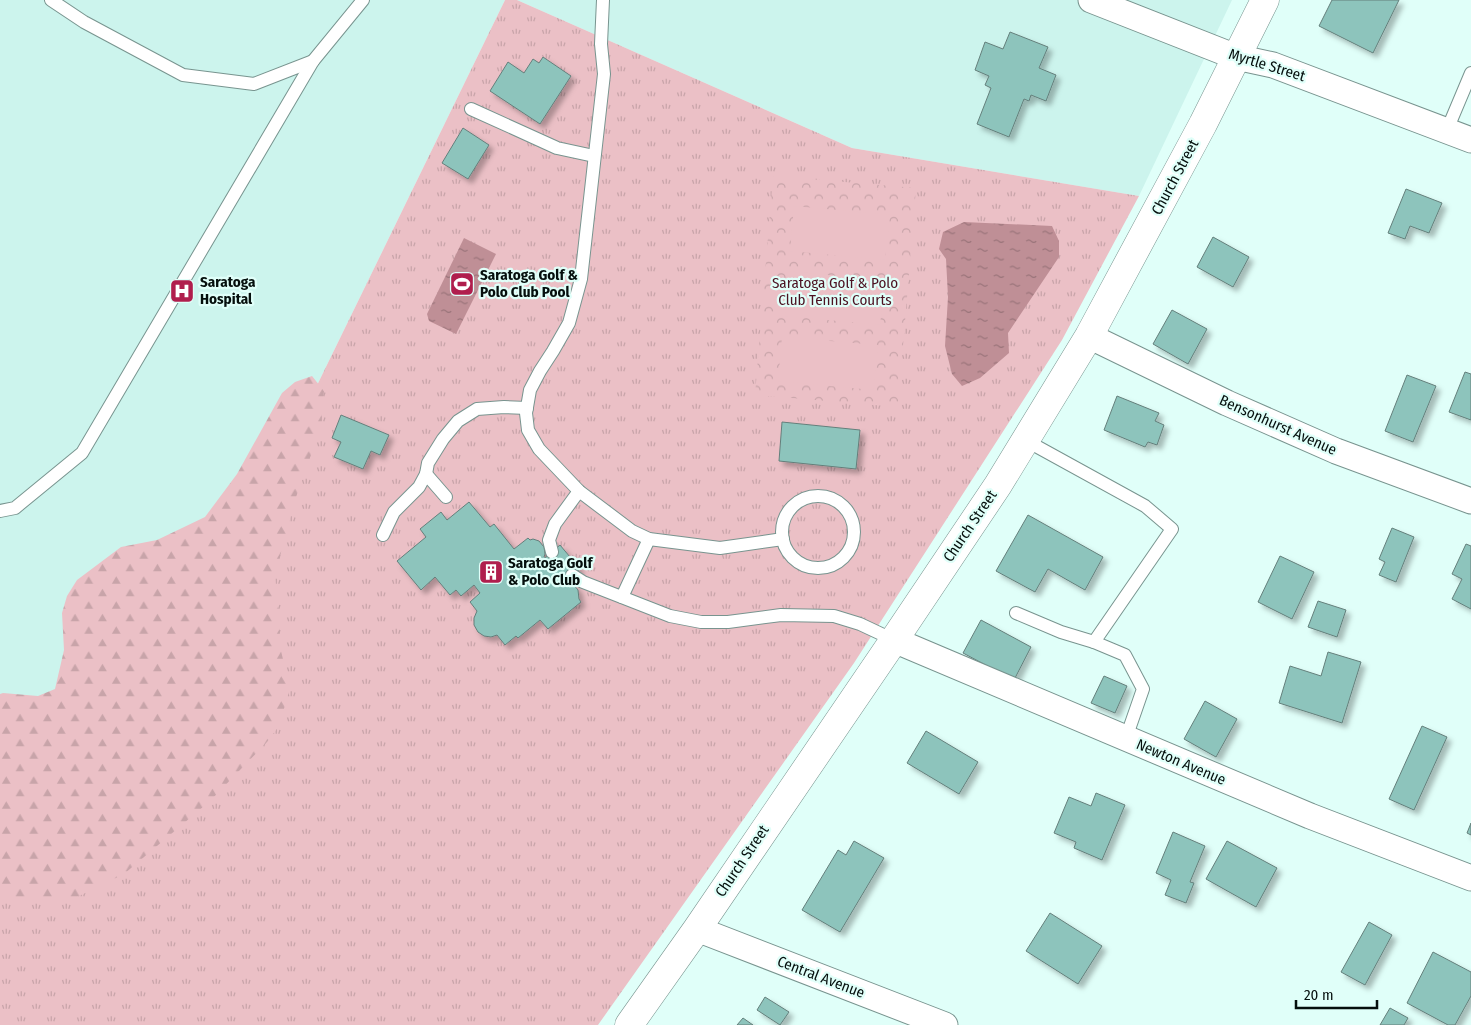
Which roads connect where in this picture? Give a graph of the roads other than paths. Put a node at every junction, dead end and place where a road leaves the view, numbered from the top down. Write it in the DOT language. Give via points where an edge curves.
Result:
graph roads {
  1 [pos="51,0"];
  2 [pos="363,0"];
  3 [pos="603,0"];
  4 [pos="1091,0"];
  5 [pos="1265,0"];
  6 [pos="1236,57"];
  7 [pos="313,61"];
  8 [pos="1471,73"];
  9 [pos="471,109"];
  10 [pos="1447,130"];
  11 [pos="1471,140"];
  12 [pos="594,156"];
  13 [pos="1090,336"];
  14 [pos="527,408"];
  15 [pos="1025,440"];
  16 [pos="426,474"];
  17 [pos="579,491"];
  18 [pos="446,497"];
  19 [pos="1471,501"];
  20 [pos="0,511"];
  21 [pos="383,535"];
  22 [pos="649,539"];
  23 [pos="783,539"];
  24 [pos="552,552"];
  25 [pos="572,575"];
  26 [pos="622,597"];
  27 [pos="1016,613"];
  28 [pos="894,640"];
  29 [pos="1094,642"];
  30 [pos="1126,738"];
  31 [pos="1471,878"];
  32 [pos="697,929"];
  33 [pos="629,1025"];
  34 [pos="945,1025"];
  1 -- 7 [label="lane" via="84,22 183,75 254,84"];
  2 -- 7 [label="lane"];
  3 -- 12 [label="lane" via="601,44 604,74"];
  4 -- 6 [label="street, Myrtle Street"];
  5 -- 6 [label="main road, Church Street"];
  6 -- 10 [label="street, Myrtle Street" via="1273,64"];
  6 -- 13 [label="main road, Church Street"];
  7 -- 20 [label="lane" via="82,453 15,508"];
  8 -- 10 [label="lane"];
  9 -- 12 [label="lane" via="557,148"];
  10 -- 11 [label="street, Myrtle Street"];
  12 -- 14 [label="lane" via="581,279 569,323 530,390"];
  13 -- 15 [label="main road, Church Street"];
  13 -- 19 [label="street, Bensonhurst Avenue" via="1336,451"];
  14 -- 16 [label="lane" via="477,409 458,421 442,439 428,463"];
  14 -- 17 [label="lane" via="528,430 539,449"];
  15 -- 28 [label="main road, Church Street"];
  15 -- 29 [label="lane" via="1145,506 1172,529"];
  16 -- 18 [label="lane"];
  16 -- 21 [label="lane" via="419,487 394,512"];
  17 -- 22 [label="lane" via="632,531"];
  17 -- 24 [label="lane" via="555,524 549,540"];
  22 -- 23 [label="lane" via="720,548"];
  22 -- 26 [label="lane"];
  23 -- 23 [label="lane" via="788,551 807,567 832,566 850,550 854,525 841,504 830,498 805,498 787,515"];
  25 -- 26 [label="lane"];
  26 -- 28 [label="lane" via="670,616 701,622 781,615 834,616"];
  27 -- 29 [label="lane"];
  28 -- 30 [label="street, Newton Avenue"];
  28 -- 32 [label="main road, Church Street"];
  29 -- 30 [label="lane" via="1125,655 1143,689"];
  30 -- 31 [label="street, Newton Avenue" via="1310,816"];
  32 -- 33 [label="main road, Church Street"];
  32 -- 34 [label="street, Central Avenue"];
}
